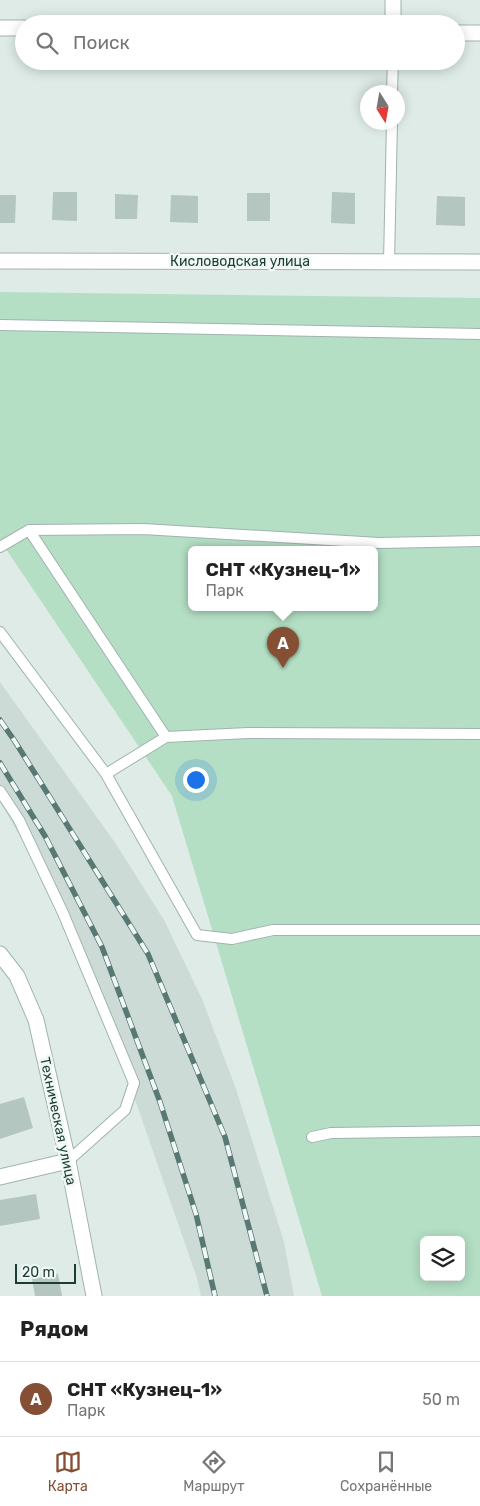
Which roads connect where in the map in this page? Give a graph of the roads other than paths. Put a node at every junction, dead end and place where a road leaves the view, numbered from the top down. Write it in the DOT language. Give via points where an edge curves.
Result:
graph roads {
  1 [pos="393,0"];
  2 [pos="393,15"];
  3 [pos="0,28"];
  4 [pos="15,28"];
  5 [pos="465,33"];
  6 [pos="480,33"];
  7 [pos="393,70"];
  8 [pos="392,85"];
  9 [pos="392,130"];
  10 [pos="0,261"];
  11 [pos="389,262"];
  12 [pos="480,262"];
  13 [pos="0,325"];
  14 [pos="480,334"];
  15 [pos="29,530"];
  16 [pos="480,541"];
  17 [pos="0,548"];
  18 [pos="0,632"];
  19 [pos="480,734"];
  20 [pos="166,737"];
  21 [pos="106,774"];
  22 [pos="0,791"];
  23 [pos="480,930"];
  24 [pos="0,954"];
  25 [pos="480,1131"];
  26 [pos="312,1137"];
  27 [pos="68,1161"];
  28 [pos="0,1176"];
  29 [pos="94,1296"];
  1 -- 2 [label="street"];
  3 -- 4 [label="street"];
  5 -- 6 [label="street"];
  7 -- 8 [label="lane"];
  9 -- 11 [label="lane"];
  10 -- 11 [label="street, Кисловодская улица"];
  11 -- 12 [label="street, Кисловодская улица"];
  13 -- 14 [label="lane"];
  15 -- 16 [label="lane" via="143,529 379,543"];
  15 -- 17 [label="lane"];
  15 -- 20 [label="lane"];
  18 -- 21 [label="lane"];
  19 -- 20 [label="lane" via="248,733"];
  20 -- 21 [label="lane"];
  21 -- 23 [label="lane" via="197,935 232,939 272,930"];
  22 -- 27 [label="lane" via="19,820 63,913 134,1083 125,1110"];
  24 -- 27 [label="street, Техническая улица" via="16,976 36,1020"];
  25 -- 26 [label="lane" via="331,1133"];
  27 -- 28 [label="street"];
  27 -- 29 [label="street, Техническая улица"];
}
